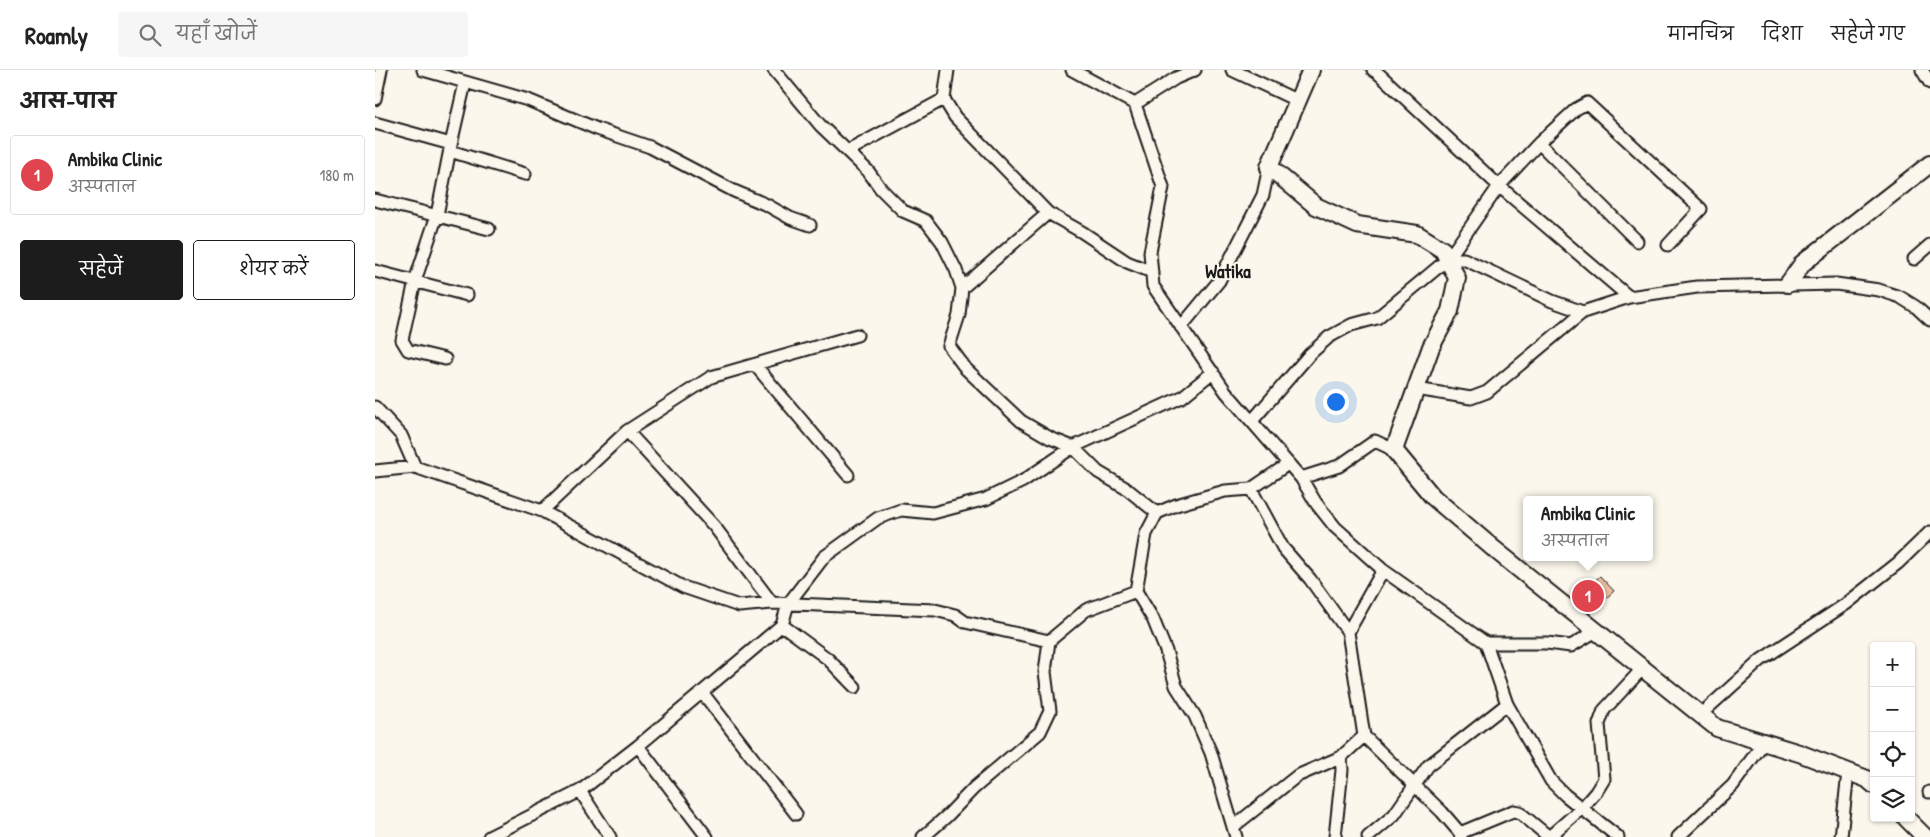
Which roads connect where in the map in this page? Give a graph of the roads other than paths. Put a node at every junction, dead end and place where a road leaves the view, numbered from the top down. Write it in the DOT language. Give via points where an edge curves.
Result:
graph roads {
  1 [pos="381,70"];
  2 [pos="423,70"];
  3 [pos="774,70"];
  4 [pos="948,70"];
  5 [pos="1072,70"];
  6 [pos="1195,70"];
  7 [pos="1232,70"];
  8 [pos="1311,70"];
  9 [pos="1373,70"];
  10 [pos="1921,70"];
  11 [pos="465,83"];
  12 [pos="1930,84"];
  13 [pos="375,99"];
  14 [pos="944,99"];
  15 [pos="1298,101"];
  16 [pos="1135,104"];
  17 [pos="375,123"];
  18 [pos="1539,143"];
  19 [pos="450,147"];
  20 [pos="848,151"];
  21 [pos="1930,164"];
  22 [pos="1269,167"];
  23 [pos="525,174"];
  24 [pos="1499,186"];
  25 [pos="375,200"];
  26 [pos="1048,213"];
  27 [pos="437,216"];
  28 [pos="810,225"];
  29 [pos="489,230"];
  30 [pos="1637,241"];
  31 [pos="1668,245"];
  32 [pos="1930,245"];
  33 [pos="1447,259"];
  34 [pos="1914,259"];
  35 [pos="375,271"];
  36 [pos="1152,272"];
  37 [pos="415,281"];
  38 [pos="1788,284"];
  39 [pos="962,288"];
  40 [pos="467,295"];
  41 [pos="1629,297"];
  42 [pos="1583,312"];
  43 [pos="1930,320"];
  44 [pos="1181,327"];
  45 [pos="857,335"];
  46 [pos="445,359"];
  47 [pos="755,365"];
  48 [pos="1213,372"];
  49 [pos="1416,389"];
  50 [pos="375,407"];
  51 [pos="1251,421"];
  52 [pos="627,431"];
  53 [pos="1073,447"];
  54 [pos="1394,450"];
  55 [pos="1289,464"];
  56 [pos="415,467"];
  57 [pos="375,471"];
  58 [pos="848,475"];
  59 [pos="1301,478"];
  60 [pos="1251,489"];
  61 [pos="542,511"];
  62 [pos="1157,512"];
  63 [pos="1930,532"];
  64 [pos="1383,570"];
  65 [pos="1136,591"];
  66 [pos="772,603"];
  67 [pos="788,604"];
  68 [pos="782,625"];
  69 [pos="1596,631"];
  70 [pos="1347,632"];
  71 [pos="1049,641"];
  72 [pos="1486,643"];
  73 [pos="1643,668"];
  74 [pos="855,687"];
  75 [pos="702,692"];
  76 [pos="1507,704"];
  77 [pos="1700,715"];
  78 [pos="1364,736"];
  79 [pos="1764,742"];
  80 [pos="637,746"];
  81 [pos="1341,757"];
  82 [pos="1848,772"];
  83 [pos="1870,782"];
  84 [pos="1415,784"];
  85 [pos="579,791"];
  86 [pos="1583,807"];
  87 [pos="796,814"];
  88 [pos="1910,822"];
  89 [pos="1235,832"];
  90 [pos="1460,835"];
  91 [pos="489,837"];
  92 [pos="610,837"];
  93 [pos="707,837"];
  94 [pos="923,837"];
  95 [pos="1335,837"];
  96 [pos="1368,837"];
  97 [pos="1549,837"];
  98 [pos="1619,837"];
  99 [pos="1678,837"];
  100 [pos="1841,837"];
  101 [pos="1925,837"];
  1 -- 13 [label="street"];
  2 -- 11 [label="street"];
  3 -- 20 [label="street" via="820,125"];
  4 -- 14 [label="street"];
  5 -- 16 [label="street"];
  6 -- 16 [label="street"];
  7 -- 15 [label="street"];
  8 -- 15 [label="street"];
  9 -- 24 [label="street"];
  10 -- 12 [label="street"];
  11 -- 19 [label="street"];
  11 -- 28 [label="street" via="528,100 650,147 734,191"];
  14 -- 20 [label="street"];
  14 -- 26 [label="street" via="955,117"];
  15 -- 22 [label="street"];
  16 -- 36 [label="street" via="1163,187 1150,252"];
  17 -- 19 [label="street"];
  18 -- 24 [label="street"];
  18 -- 30 [label="street"];
  18 -- 31 [label="street" via="1587,103 1701,209"];
  19 -- 23 [label="street"];
  19 -- 27 [label="street"];
  20 -- 39 [label="street" via="903,211 926,221 941,242"];
  21 -- 38 [label="street" via="1803,263"];
  22 -- 33 [label="street" via="1316,206 1357,225 1417,234 1443,250"];
  22 -- 44 [label="street" via="1263,195 1219,281"];
  24 -- 33 [label="street"];
  24 -- 41 [label="street"];
  25 -- 27 [label="street"];
  26 -- 36 [label="street" via="1127,262"];
  26 -- 39 [label="street"];
  27 -- 29 [label="street"];
  27 -- 37 [label="street"];
  32 -- 34 [label="street"];
  33 -- 42 [label="street" via="1464,259 1552,301"];
  33 -- 49 [label="street" via="1457,278 1450,311 1431,347"];
  33 -- 51 [label="street" via="1377,318 1351,325 1329,337"];
  35 -- 37 [label="street"];
  36 -- 44 [label="street" via="1153,286"];
  37 -- 40 [label="street"];
  37 -- 46 [label="street" via="402,340 408,350"];
  38 -- 41 [label="street" via="1697,287"];
  38 -- 43 [label="street" via="1835,284 1879,290 1900,297"];
  39 -- 53 [label="street" via="959,315 949,346 966,369 1021,421"];
  41 -- 42 [label="street"];
  42 -- 49 [label="street" via="1487,392 1471,398"];
  44 -- 48 [label="street"];
  45 -- 47 [label="street"];
  47 -- 52 [label="street" via="711,377"];
  47 -- 58 [label="street"];
  48 -- 51 [label="street"];
  48 -- 53 [label="street" via="1182,397"];
  49 -- 54 [label="street"];
  50 -- 56 [label="street" via="401,435"];
  51 -- 55 [label="street"];
  52 -- 61 [label="street"];
  52 -- 66 [label="street" via="714,526"];
  53 -- 62 [label="street" via="1098,472"];
  53 -- 67 [label="street" via="1023,481 987,499 933,513 901,510 879,518 824,557"];
  54 -- 59 [label="street" via="1375,441 1339,466"];
  54 -- 69 [label="street" via="1433,497"];
  55 -- 59 [label="street"];
  55 -- 60 [label="street"];
  56 -- 57 [label="street"];
  56 -- 61 [label="street"];
  59 -- 64 [label="street" via="1335,527"];
  60 -- 62 [label="street" via="1225,492"];
  60 -- 70 [label="street" via="1283,548 1310,578"];
  61 -- 66 [label="street" via="683,587 739,606"];
  62 -- 65 [label="street" via="1146,534"];
  63 -- 77 [label="street" via="1899,562 1846,604 1761,660"];
  64 -- 70 [label="street"];
  64 -- 72 [label="street"];
  65 -- 71 [label="street" via="1086,610"];
  65 -- 89 [label="street" via="1153,619 1176,686 1195,716 1211,753"];
  66 -- 67 [label="street"];
  67 -- 68 [label="street"];
  67 -- 71 [label="street" via="935,610 955,615 965,622"];
  68 -- 74 [label="street" via="828,659"];
  68 -- 75 [label="street"];
  69 -- 72 [label="street" via="1571,646"];
  69 -- 73 [label="street"];
  70 -- 78 [label="street"];
  71 -- 94 [label="street" via="1045,672 1050,711 1040,732"];
  72 -- 76 [label="street"];
  73 -- 77 [label="street"];
  73 -- 86 [label="street" via="1604,710 1599,724 1604,780"];
  75 -- 80 [label="street"];
  75 -- 87 [label="street"];
  76 -- 84 [label="street" via="1429,766"];
  76 -- 86 [label="street" via="1551,781"];
  77 -- 79 [label="street" via="1717,728"];
  78 -- 81 [label="street"];
  78 -- 84 [label="street"];
  79 -- 82 [label="street"];
  79 -- 99 [label="street" via="1733,785"];
  80 -- 85 [label="street"];
  80 -- 93 [label="street"];
  81 -- 89 [label="street" via="1297,776"];
  81 -- 95 [label="street"];
  82 -- 83 [label="street"];
  82 -- 100 [label="street"];
  84 -- 90 [label="street"];
  84 -- 96 [label="street" via="1394,815"];
  85 -- 91 [label="street"];
  85 -- 92 [label="street"];
  86 -- 97 [label="street"];
  86 -- 98 [label="street"];
  88 -- 101 [label="street"];
  90 -- 97 [label="street" via="1513,811 1519,812"];
}
